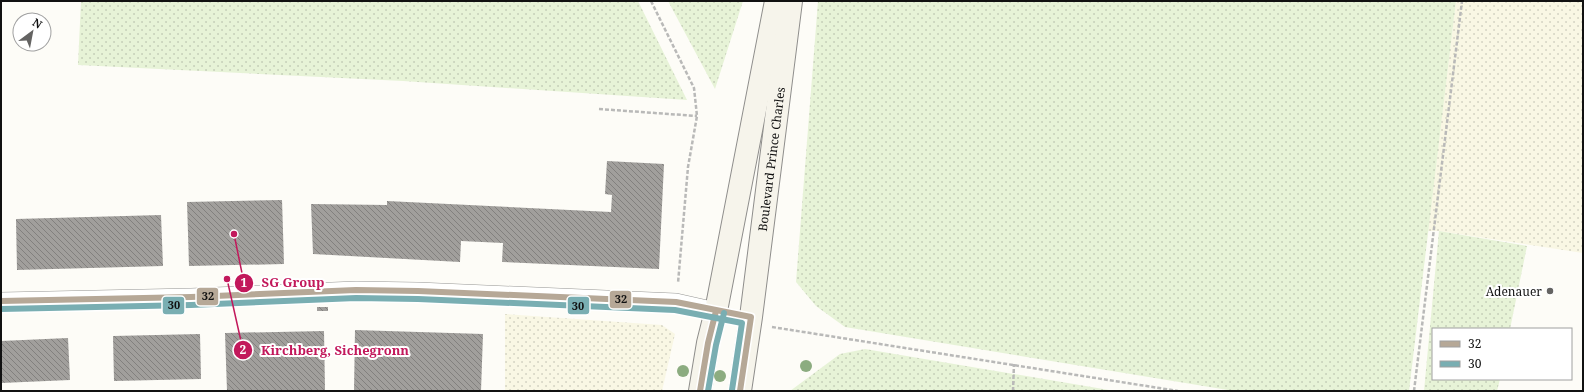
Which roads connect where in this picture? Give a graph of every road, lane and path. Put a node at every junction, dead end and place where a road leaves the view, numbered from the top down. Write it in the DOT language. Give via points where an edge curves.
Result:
graph roads {
  1 [pos="652,1"];
  2 [pos="776,1"];
  3 [pos="790,1"];
  4 [pos="1462,1"];
  5 [pos="598,109"];
  6 [pos="697,116"];
  7 [pos="1,301"];
  8 [pos="676,302"];
  9 [pos="716,311"];
  10 [pos="750,317"];
  11 [pos="1014,364"];
  12 [pos="700,391"];
  13 [pos="740,391"];
  14 [pos="1013,391"];
  15 [pos="1178,391"];
  16 [pos="1414,391"];
  1 -- 6 [label="path" via="694,88"];
  2 -- 9 [label="main road, Boulevard Prince Charles"];
  3 -- 10 [label="main road, Boulevard Prince Charles"];
  4 -- 16 [label="path"];
  5 -- 6 [label="path"];
  6 -- 8 [label="path" via="688,167"];
  7 -- 8 [label="street" via="356,290"];
  8 -- 9 [label="street"];
  9 -- 10 [label="main road"];
  9 -- 12 [label="main road, Boulevard Prince Charles"];
  10 -- 11 [label="path" via="767,326"];
  10 -- 13 [label="main road, Boulevard Prince Charles"];
  11 -- 14 [label="path"];
  11 -- 15 [label="path"];
}
